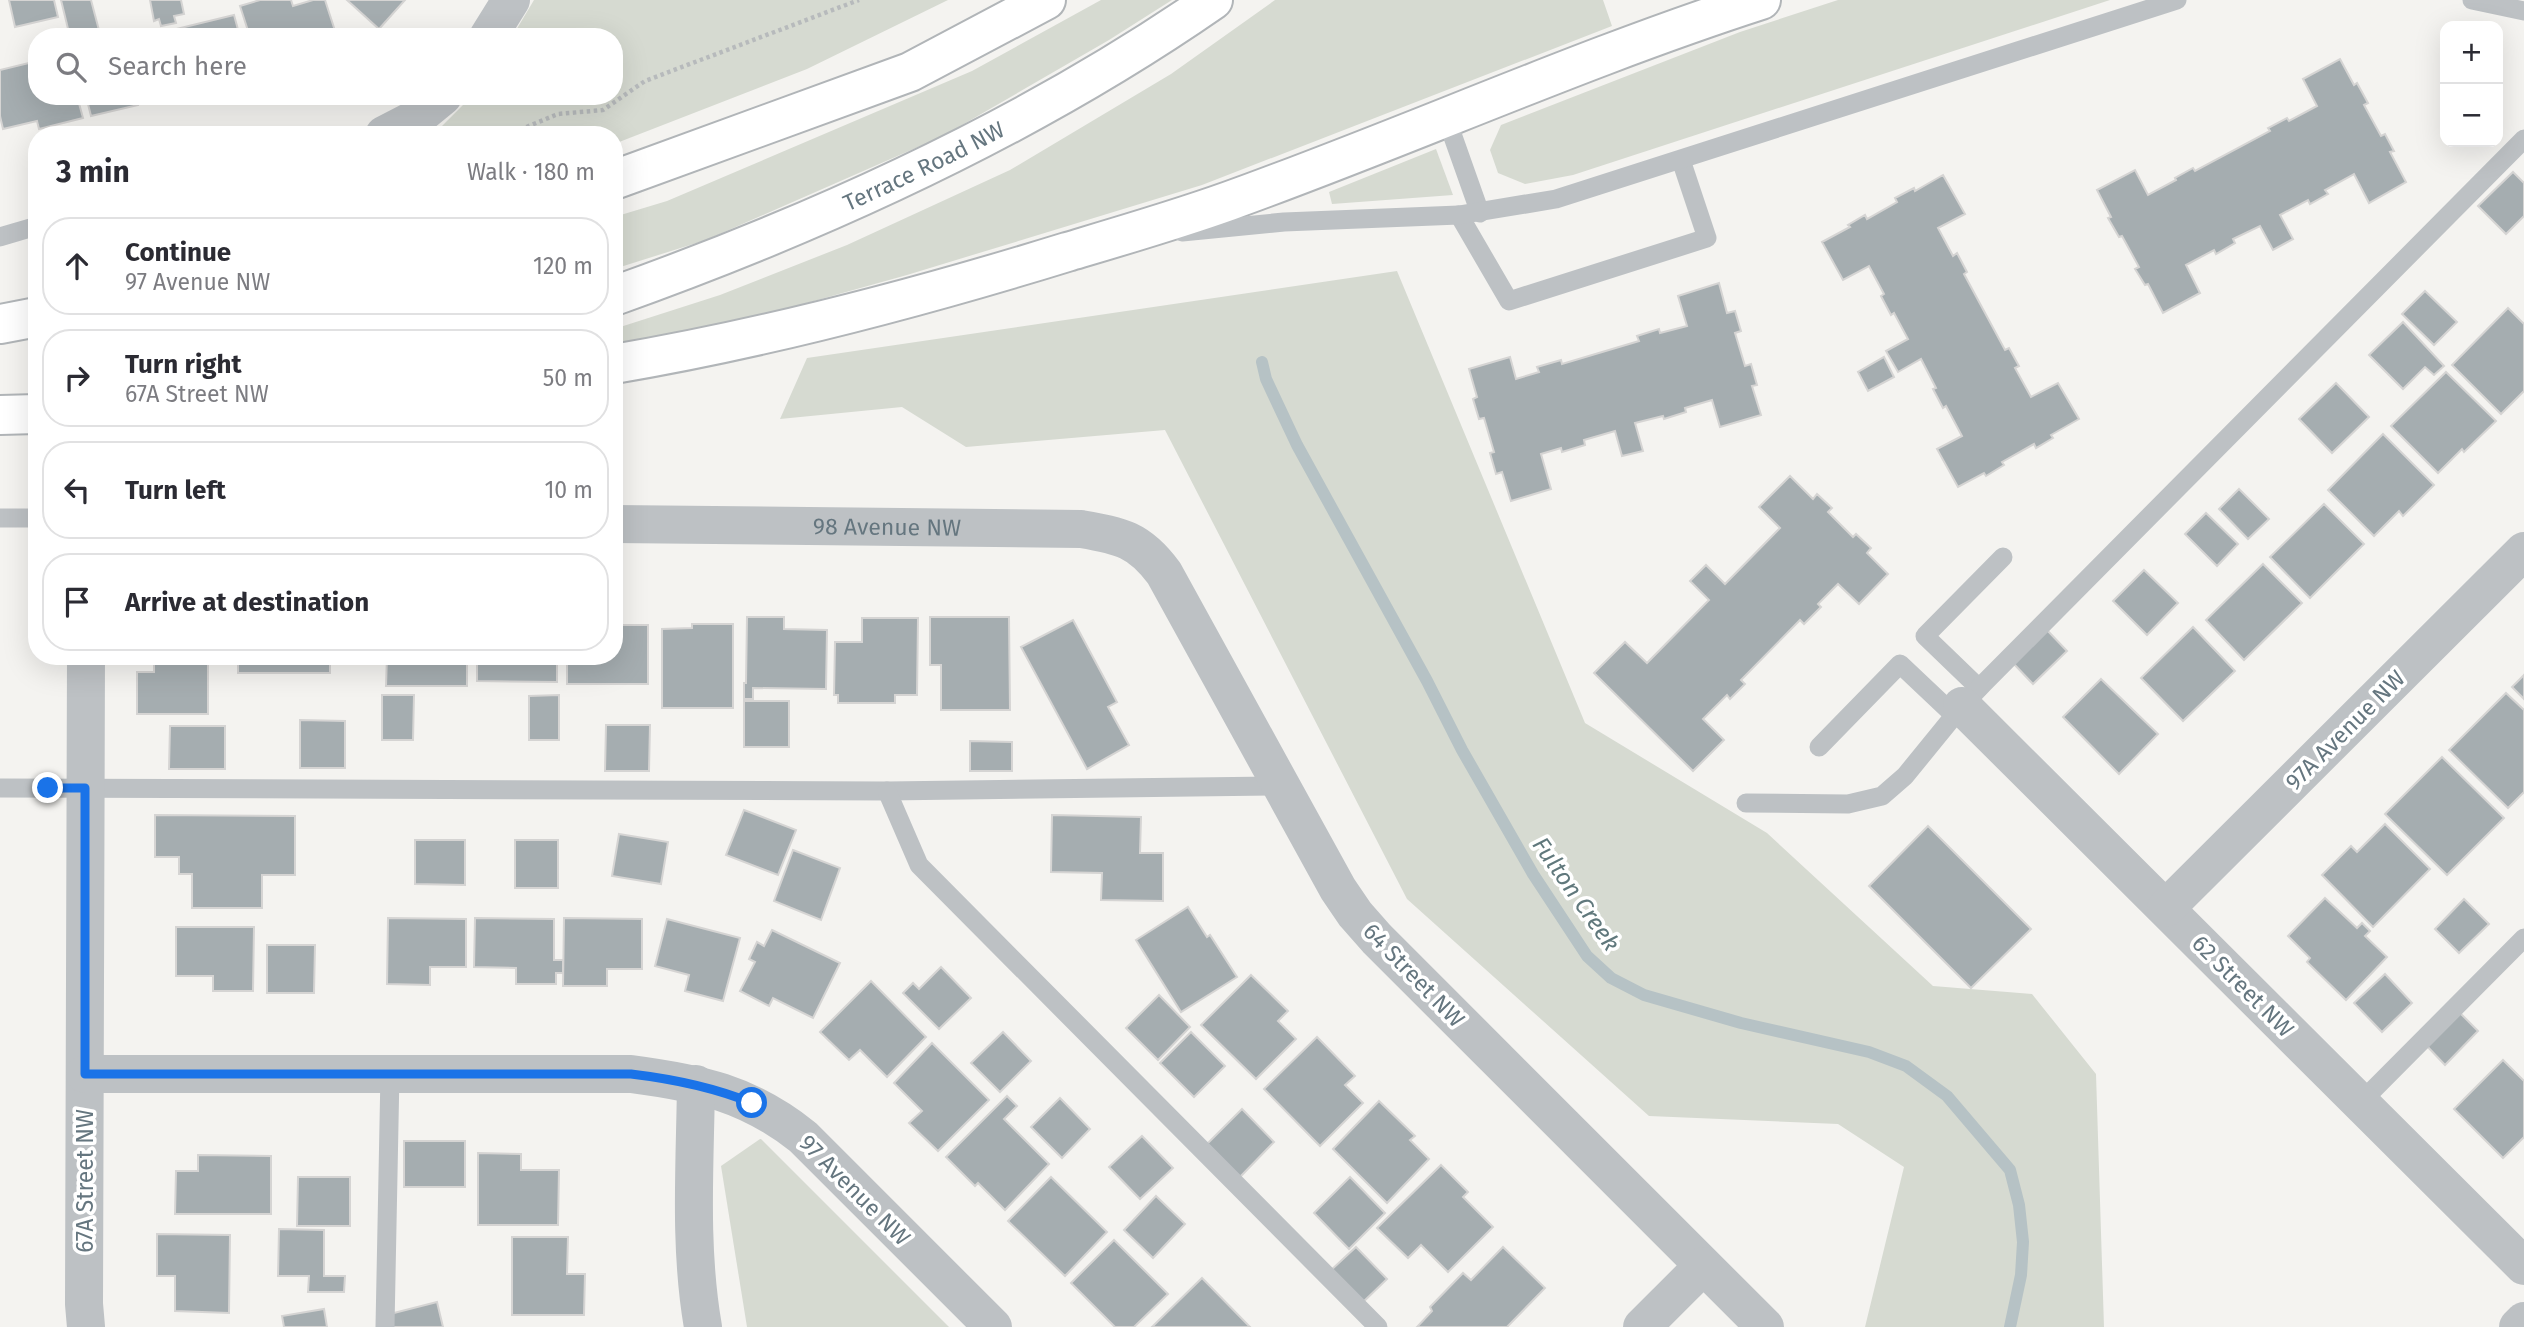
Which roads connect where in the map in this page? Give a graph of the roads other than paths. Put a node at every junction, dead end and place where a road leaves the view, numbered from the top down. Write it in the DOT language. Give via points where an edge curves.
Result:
graph roads {
  1 [pos="511,0"];
  2 [pos="1046,0"];
  3 [pos="1213,0"];
  4 [pos="1761,0"];
  5 [pos="2177,0"];
  6 [pos="2472,0"];
  7 [pos="2524,11"];
  8 [pos="494,28"];
  9 [pos="432,105"];
  10 [pos="1446,117"];
  11 [pos="401,126"];
  12 [pos="2524,139"];
  13 [pos="1681,160"];
  14 [pos="623,177"];
  15 [pos="1480,213"];
  16 [pos="1459,215"];
  17 [pos="28,229"];
  18 [pos="0,237"];
  19 [pos="1100,242"];
  20 [pos="623,293"];
  21 [pos="28,319"];
  22 [pos="0,324"];
  23 [pos="623,362"];
  24 [pos="28,414"];
  25 [pos="0,415"];
  26 [pos="0,518"];
  27 [pos="28,518"];
  28 [pos="623,524"];
  29 [pos="2524,551"];
  30 [pos="1152,556"];
  31 [pos="2003,557"];
  32 [pos="86,665"];
  33 [pos="1965,703"];
  34 [pos="1819,747"];
  35 [pos="1280,786"];
  36 [pos="0,788"];
  37 [pos="85,788"];
  38 [pos="887,791"];
  39 [pos="1746,803"];
  40 [pos="2166,908"];
  41 [pos="2524,938"];
  42 [pos="390,1073"];
  43 [pos="85,1074"];
  44 [pos="696,1084"];
  45 [pos="2360,1103"];
  46 [pos="1703,1266"];
  47 [pos="2524,1266"];
  48 [pos="2524,1321"];
  49 [pos="86,1327"];
  50 [pos="385,1327"];
  51 [pos="703,1327"];
  52 [pos="993,1327"];
  53 [pos="1378,1327"];
  54 [pos="1642,1327"];
  55 [pos="1765,1327"];
  56 [pos="2518,1327"];
  1 -- 8 [label="street"];
  2 -- 14 [label="main road" via="910,72"];
  3 -- 20 [label="main road, Terrace Road NW" via="990,135 818,216"];
  4 -- 10 [label="main road"];
  5 -- 13 [label="lane"];
  6 -- 7 [label="lane"];
  9 -- 11 [label="street"];
  10 -- 15 [label="lane"];
  10 -- 19 [label="main road" via="1227,202"];
  12 -- 33 [label="lane"];
  13 -- 15 [label="lane" via="1556,199"];
  13 -- 16 [label="lane" via="1707,238 1509,301"];
  15 -- 16 [label="lane"];
  16 -- 19 [label="lane" via="1284,222"];
  17 -- 18 [label="lane"];
  19 -- 23 [label="main road" via="819,322"];
  21 -- 22 [label="main road"];
  24 -- 25 [label="main road"];
  26 -- 27 [label="lane"];
  28 -- 30 [label="street, 98 Avenue NW" via="1081,529 1113,535 1139,545"];
  29 -- 40 [label="street, 97A Avenue NW"];
  30 -- 35 [label="street, 64 Street NW"];
  31 -- 33 [label="lane" via="1925,636"];
  32 -- 37 [label="street, 67A Street NW"];
  33 -- 34 [label="lane" via="1899,664"];
  33 -- 39 [label="lane" via="1905,776 1882,796 1848,804"];
  33 -- 40 [label="street, 62 Street NW"];
  35 -- 38 [label="lane"];
  35 -- 46 [label="street, 64 Street NW" via="1362,923"];
  36 -- 37 [label="lane"];
  37 -- 38 [label="lane"];
  37 -- 43 [label="street, 67A Street NW"];
  38 -- 53 [label="lane" via="919,865"];
  40 -- 45 [label="street, 62 Street NW"];
  41 -- 45 [label="lane"];
  42 -- 43 [label="street, 97 Avenue NW"];
  42 -- 44 [label="street, 97 Avenue NW" via="631,1074"];
  42 -- 50 [label="lane"];
  43 -- 49 [label="street, 67A Street NW"];
  44 -- 51 [label="street" via="695,1256"];
  44 -- 52 [label="street, 97 Avenue NW" via="752,1103 803,1137"];
  45 -- 47 [label="street, 62 Street NW"];
  46 -- 54 [label="street"];
  46 -- 55 [label="street, 64 Street NW"];
  48 -- 56 [label="street"];
}
